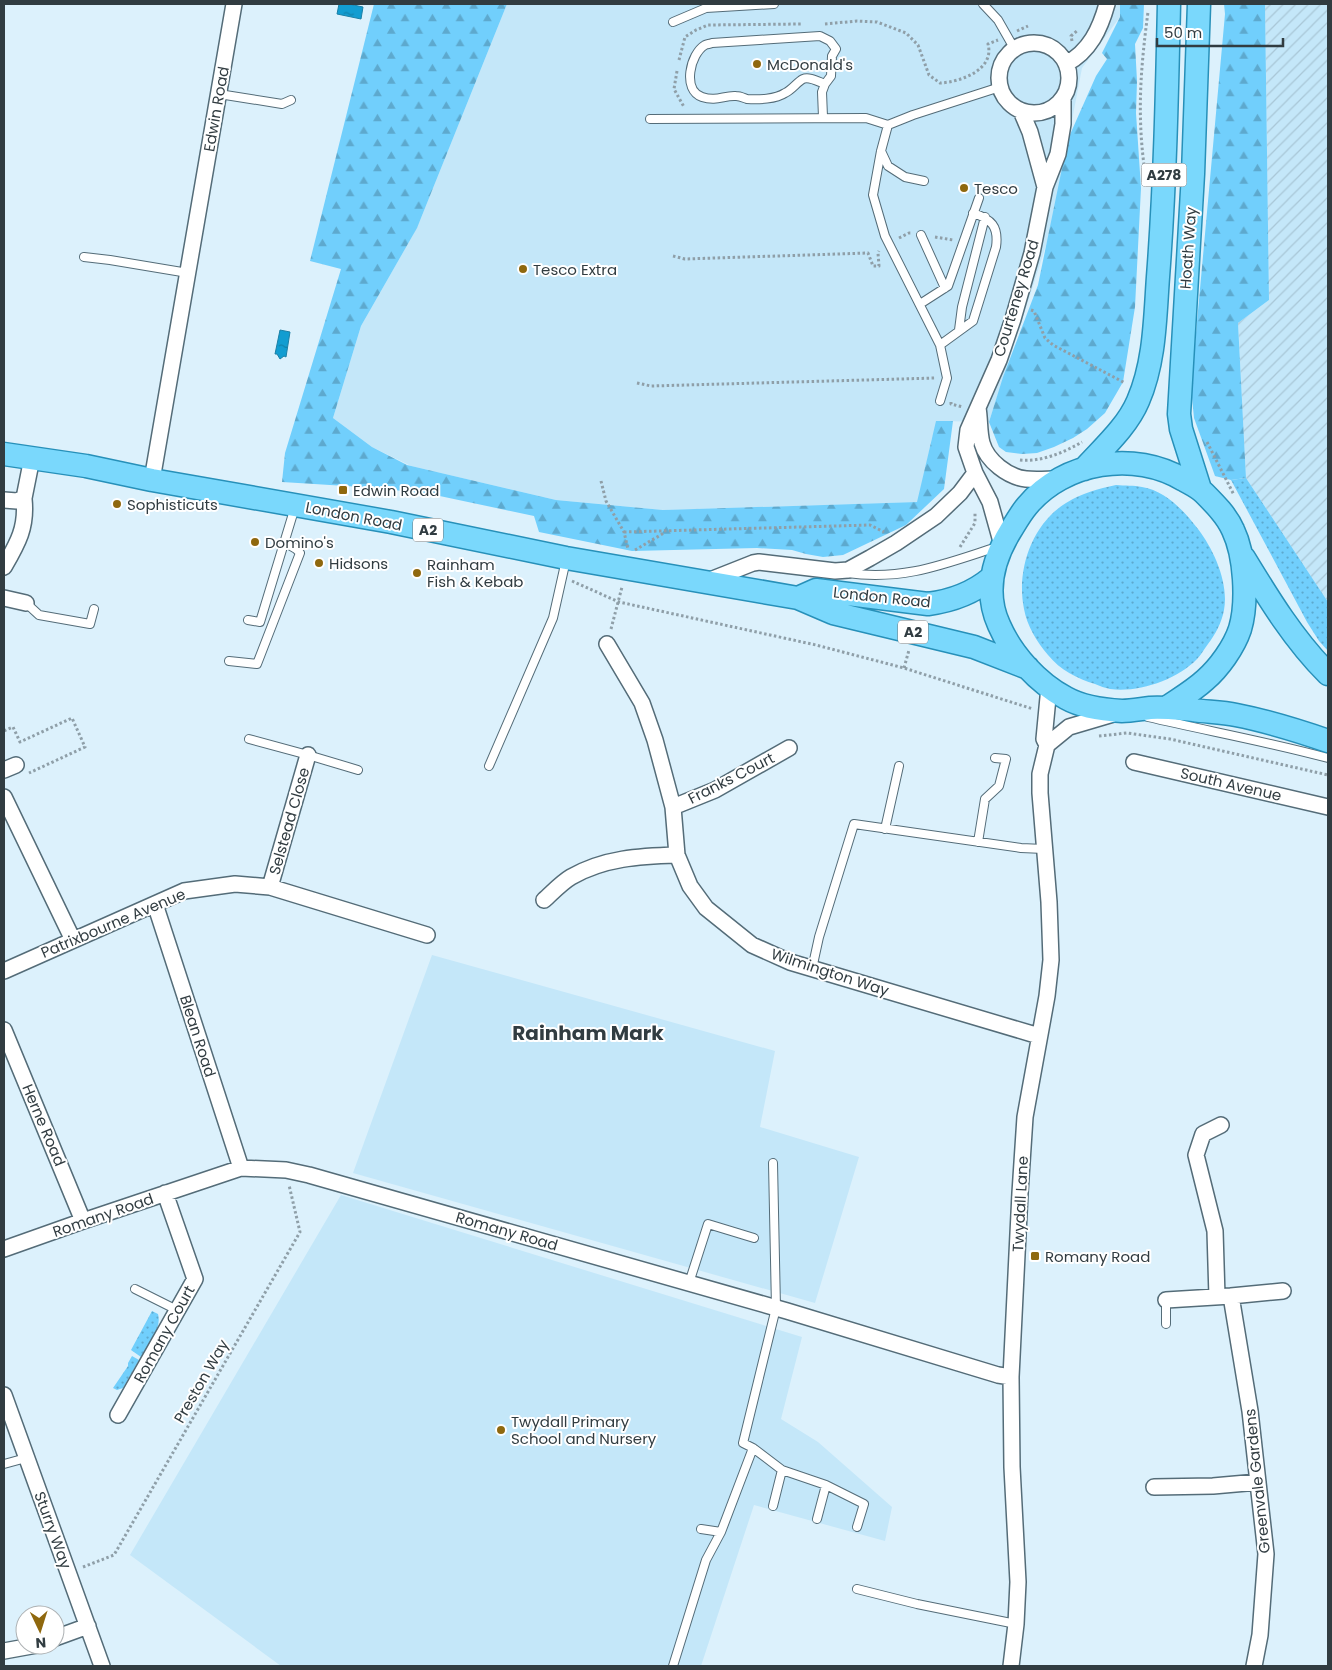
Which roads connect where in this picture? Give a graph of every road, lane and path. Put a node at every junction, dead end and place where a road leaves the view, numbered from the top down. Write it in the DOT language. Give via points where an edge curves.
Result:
graph roads {
  1 [pos="234,4"];
  2 [pos="774,4"];
  3 [pos="983,4"];
  4 [pos="1107,4"];
  5 [pos="1149,4"];
  6 [pos="1169,4"];
  7 [pos="1199,4"];
  8 [pos="674,22"];
  9 [pos="1014,48"];
  10 [pos="1066,64"];
  11 [pos="825,84"];
  12 [pos="1000,87"];
  13 [pos="219,94"];
  14 [pos="1063,98"];
  15 [pos="291,100"];
  16 [pos="1021,111"];
  17 [pos="823,117"];
  18 [pos="650,119"];
  19 [pos="888,125"];
  20 [pos="881,151"];
  21 [pos="1144,168"];
  22 [pos="924,181"];
  23 [pos="1045,187"];
  24 [pos="980,198"];
  25 [pos="973,213"];
  26 [pos="985,217"];
  27 [pos="921,235"];
  28 [pos="963,242"];
  29 [pos="889,244"];
  30 [pos="673,256"];
  31 [pos="84,257"];
  32 [pos="188,273"];
  33 [pos="945,288"];
  34 [pos="920,304"];
  35 [pos="1016,306"];
  36 [pos="959,330"];
  37 [pos="940,345"];
  38 [pos="947,378"];
  39 [pos="1129,378"];
  40 [pos="637,383"];
  41 [pos="954,396"];
  42 [pos="940,401"];
  43 [pos="977,409"];
  44 [pos="1090,437"];
  45 [pos="4,454"];
  46 [pos="32,458"];
  47 [pos="1084,469"];
  48 [pos="975,473"];
  49 [pos="1008,473"];
  50 [pos="1060,479"];
  51 [pos="152,480"];
  52 [pos="601,482"];
  53 [pos="1200,489"];
  54 [pos="24,499"];
  55 [pos="4,500"];
  56 [pos="295,505"];
  57 [pos="976,518"];
  58 [pos="624,532"];
  59 [pos="666,532"];
  60 [pos="888,536"];
  61 [pos="284,542"];
  62 [pos="1002,545"];
  63 [pos="956,550"];
  64 [pos="632,552"];
  65 [pos="629,555"];
  66 [pos="1242,555"];
  67 [pos="4,567"];
  68 [pos="564,567"];
  69 [pos="830,571"];
  70 [pos="991,578"];
  71 [pos="704,582"];
  72 [pos="4,598"];
  73 [pos="798,598"];
  74 [pos="619,602"];
  75 [pos="26,603"];
  76 [pos="94,609"];
  77 [pos="248,620"];
  78 [pos="911,643"];
  79 [pos="607,644"];
  80 [pos="229,661"];
  81 [pos="904,668"];
  82 [pos="1028,668"];
  83 [pos="1328,674"];
  84 [pos="1049,687"];
  85 [pos="1166,708"];
  86 [pos="1036,710"];
  87 [pos="1124,711"];
  88 [pos="4,731"];
  89 [pos="1097,736"];
  90 [pos="250,740"];
  91 [pos="1328,741"];
  92 [pos="1047,745"];
  93 [pos="789,748"];
  94 [pos="308,754"];
  95 [pos="995,758"];
  96 [pos="1328,758"];
  97 [pos="1134,762"];
  98 [pos="489,766"];
  99 [pos="899,766"];
  100 [pos="14,770"];
  101 [pos="358,770"];
  102 [pos="1328,775"];
  103 [pos="4,797"];
  104 [pos="673,807"];
  105 [pos="1328,807"];
  106 [pos="885,829"];
  107 [pos="978,842"];
  108 [pos="1044,848"];
  109 [pos="677,855"];
  110 [pos="270,887"];
  111 [pos="544,900"];
  112 [pos="155,904"];
  113 [pos="427,935"];
  114 [pos="73,940"];
  115 [pos="812,969"];
  116 [pos="4,971"];
  117 [pos="4,1030"];
  118 [pos="1039,1036"];
  119 [pos="1221,1125"];
  120 [pos="773,1163"];
  121 [pos="241,1168"];
  122 [pos="286,1170"];
  123 [pos="165,1193"];
  124 [pos="83,1221"];
  125 [pos="754,1238"];
  126 [pos="4,1250"];
  127 [pos="689,1283"];
  128 [pos="135,1289"];
  129 [pos="1284,1291"];
  130 [pos="1224,1296"];
  131 [pos="1166,1300"];
  132 [pos="776,1308"];
  133 [pos="177,1310"];
  134 [pos="1166,1324"];
  135 [pos="1011,1377"];
  136 [pos="4,1395"];
  137 [pos="118,1415"];
  138 [pos="753,1448"];
  139 [pos="26,1458"];
  140 [pos="4,1464"];
  141 [pos="782,1470"];
  142 [pos="1258,1482"];
  143 [pos="826,1485"];
  144 [pos="1154,1487"];
  145 [pos="773,1506"];
  146 [pos="818,1519"];
  147 [pos="857,1527"];
  148 [pos="701,1529"];
  149 [pos="721,1532"];
  150 [pos="68,1572"];
  151 [pos="857,1588"];
  152 [pos="1016,1624"];
  153 [pos="88,1626"];
  154 [pos="65,1634"];
  155 [pos="102,1666"];
  156 [pos="673,1666"];
  157 [pos="1011,1666"];
  158 [pos="1254,1666"];
  1 -- 13 [label="street, Edwin Road"];
  2 -- 8 [label="lane" via="706,8"];
  3 -- 9 [label="lane" via="998,20"];
  4 -- 10 [label="street" via="1101,26 1093,39"];
  5 -- 21 [label="path" via="1139,103"];
  6 -- 47 [label="main road, Hoath Way / A278" via="1160,250 1153,346 1137,403 1113,437"];
  7 -- 53 [label="main road, Hoath Way / A278" via="1179,414"];
  9 -- 10 [label="street" via="1025,44 1047,45"];
  9 -- 12 [label="street" via="1001,66 998,76"];
  10 -- 14 [label="street" via="1069,78"];
  11 -- 11 [label="lane" via="808,78 785,94 747,99 735,96 720,100 700,96 689,80 697,53 704,45 820,36 836,49 832,56 832,76"];
  11 -- 17 [label="lane" via="822,92"];
  12 -- 16 [label="street" via="1011,105"];
  12 -- 19 [label="lane"];
  13 -- 15 [label="lane" via="282,104"];
  13 -- 32 [label="street, Edwin Road"];
  14 -- 16 [label="street" via="1044,112"];
  14 -- 23 [label="street, Courteney Road" via="1058,154"];
  16 -- 23 [label="street, Courteney Road"];
  17 -- 18 [label="lane"];
  17 -- 19 [label="lane" via="866,118"];
  19 -- 20 [label="lane"];
  20 -- 22 [label="lane" via="888,166 905,176"];
  20 -- 29 [label="lane" via="873,195"];
  23 -- 35 [label="street, Courteney Road" via="1032,253"];
  24 -- 25 [label="lane"];
  25 -- 26 [label="lane"];
  25 -- 28 [label="lane"];
  26 -- 36 [label="lane"];
  26 -- 36 [label="lane" via="996,230 996,246 976,315 973,321"];
  27 -- 28 [label="path"];
  27 -- 29 [label="path" via="909,233"];
  27 -- 33 [label="lane"];
  28 -- 33 [label="lane"];
  29 -- 30 [label="path" via="878,252 879,266 873,266 868,253 685,259"];
  29 -- 34 [label="lane"];
  31 -- 32 [label="lane"];
  32 -- 51 [label="street, Edwin Road"];
  33 -- 34 [label="lane"];
  34 -- 37 [label="lane"];
  35 -- 39 [label="path" via="1034,311 1045,338 1053,345 1127,386"];
  35 -- 43 [label="street, Courteney Road" via="999,360"];
  36 -- 37 [label="lane"];
  37 -- 38 [label="lane"];
  38 -- 40 [label="path" via="651,386"];
  38 -- 42 [label="lane"];
  41 -- 43 [label="path" via="951,404"];
  43 -- 48 [label="street, Courteney Road" via="968,430 966,447"];
  43 -- 49 [label="street" via="982,443 988,456"];
  44 -- 49 [label="path" via="1057,454 1031,461 1012,459"];
  45 -- 46 [label="main road, London Road / A2"];
  46 -- 51 [label="main road, London Road / A2"];
  46 -- 54 [label="street"];
  47 -- 50 [label="main road"];
  47 -- 53 [label="main road" via="1114,463 1144,464 1178,476"];
  48 -- 62 [label="street, Courteney Road" via="990,502"];
  48 -- 69 [label="street, London Road" via="936,516 848,570"];
  49 -- 50 [label="street" via="1025,479"];
  50 -- 62 [label="main road" via="1026,506"];
  51 -- 56 [label="main road, London Road / A2"];
  52 -- 58 [label="path" via="606,501"];
  53 -- 66 [label="main road" via="1233,529"];
  54 -- 55 [label="street"];
  54 -- 67 [label="street" via="26,516 23,529"];
  56 -- 61 [label="lane"];
  56 -- 68 [label="main road, London Road / A2"];
  57 -- 63 [label="path" via="970,533"];
  58 -- 59 [label="path"];
  58 -- 65 [label="path"];
  59 -- 60 [label="path" via="702,528 870,525 883,530"];
  59 -- 64 [label="path"];
  61 -- 77 [label="lane" via="260,622"];
  61 -- 80 [label="lane" via="300,554 257,664"];
  62 -- 69 [label="lane" via="901,574 873,576"];
  62 -- 70 [label="main road"];
  66 -- 83 [label="main road" via="1296,637"];
  66 -- 85 [label="main road" via="1240,629 1228,652 1206,679"];
  68 -- 71 [label="main road, London Road / A2"];
  68 -- 74 [label="path"];
  68 -- 98 [label="lane" via="553,618"];
  69 -- 71 [label="street, London Road" via="752,562"];
  70 -- 73 [label="main road, London Road / A2" via="972,592 928,604 816,590"];
  70 -- 82 [label="main road" via="998,623 1010,647"];
  71 -- 73 [label="main road, London Road / A2"];
  72 -- 75 [label="street"];
  73 -- 82 [label="main road, London Road / A2" via="833,613 974,647"];
  74 -- 79 [label="path"];
  74 -- 81 [label="path" via="816,645"];
  75 -- 76 [label="lane" via="39,615 90,624"];
  78 -- 81 [label="path"];
  79 -- 104 [label="street, Wilmington Way" via="642,703"];
  81 -- 86 [label="path"];
  82 -- 84 [label="main road"];
  84 -- 87 [label="main road" via="1068,699 1098,708"];
  84 -- 92 [label="street, Twydall Lane" via="1044,739"];
  85 -- 87 [label="main road"];
  85 -- 91 [label="main road" via="1235,715"];
  87 -- 92 [label="street" via="1069,727"];
  87 -- 96 [label="lane"];
  88 -- 100 [label="path" via="13,727 20,742 72,718 85,747"];
  89 -- 102 [label="path" via="1127,733 1170,739"];
  90 -- 94 [label="lane, Selstead Close"];
  92 -- 108 [label="street, Twydall Lane" via="1040,774"];
  93 -- 104 [label="street, Franks Court" via="715,790"];
  94 -- 101 [label="lane, Selstead Close"];
  94 -- 110 [label="street, Selstead Close"];
  95 -- 107 [label="lane" via="1006,759 999,786 985,800"];
  97 -- 105 [label="street, South Avenue"];
  99 -- 106 [label="lane"];
  103 -- 114 [label="street"];
  104 -- 109 [label="street, Wilmington Way"];
  106 -- 107 [label="lane"];
  106 -- 115 [label="lane" via="854,824"];
  107 -- 108 [label="lane"];
  108 -- 118 [label="street, Twydall Lane" via="1051,960"];
  109 -- 111 [label="street" via="635,856 596,865 569,878"];
  109 -- 115 [label="street, Wilmington Way" via="690,886 706,908 752,945"];
  110 -- 112 [label="street, Patrixbourne Avenue" via="235,884 184,891"];
  110 -- 113 [label="street, Patrixbourne Avenue"];
  112 -- 114 [label="street, Patrixbourne Avenue"];
  112 -- 121 [label="street, Blean Road"];
  114 -- 116 [label="street, Patrixbourne Avenue"];
  115 -- 118 [label="street, Wilmington Way"];
  117 -- 124 [label="street, Herne Road"];
  118 -- 135 [label="street, Twydall Lane" via="1025,1117"];
  119 -- 130 [label="street, Greenvale Gardens" via="1203,1134 1196,1155 1215,1231"];
  120 -- 132 [label="lane"];
  121 -- 122 [label="street, Romany Road"];
  121 -- 123 [label="street, Romany Road"];
  122 -- 127 [label="street, Romany Road"];
  122 -- 150 [label="path, Preston Way" via="300,1232 114,1555"];
  123 -- 124 [label="street, Romany Road"];
  123 -- 133 [label="street, Romany Court" via="195,1279"];
  124 -- 126 [label="street, Romany Road"];
  125 -- 127 [label="lane" via="708,1224"];
  127 -- 132 [label="street, Romany Road"];
  128 -- 133 [label="lane"];
  129 -- 130 [label="street"];
  130 -- 131 [label="street"];
  130 -- 142 [label="street, Greenvale Gardens" via="1250,1411"];
  131 -- 134 [label="lane"];
  132 -- 135 [label="street, Romany Road"];
  132 -- 138 [label="lane" via="743,1443"];
  133 -- 137 [label="street, Romany Court"];
  135 -- 152 [label="street, Twydall Lane" via="1018,1582"];
  136 -- 139 [label="street, Sturry Way"];
  138 -- 141 [label="lane"];
  138 -- 149 [label="lane"];
  139 -- 140 [label="lane"];
  139 -- 150 [label="street, Sturry Way"];
  141 -- 143 [label="lane"];
  141 -- 145 [label="lane"];
  142 -- 144 [label="street"];
  142 -- 158 [label="street, Greenvale Gardens" via="1266,1554 1260,1635"];
  143 -- 146 [label="lane"];
  143 -- 147 [label="lane" via="864,1504"];
  148 -- 149 [label="lane"];
  149 -- 156 [label="lane" via="706,1560"];
  150 -- 153 [label="street, Sturry Way"];
  151 -- 152 [label="lane"];
  152 -- 157 [label="street, Twydall Lane"];
  153 -- 154 [label="street"];
  153 -- 155 [label="street, Sturry Way"];
}
